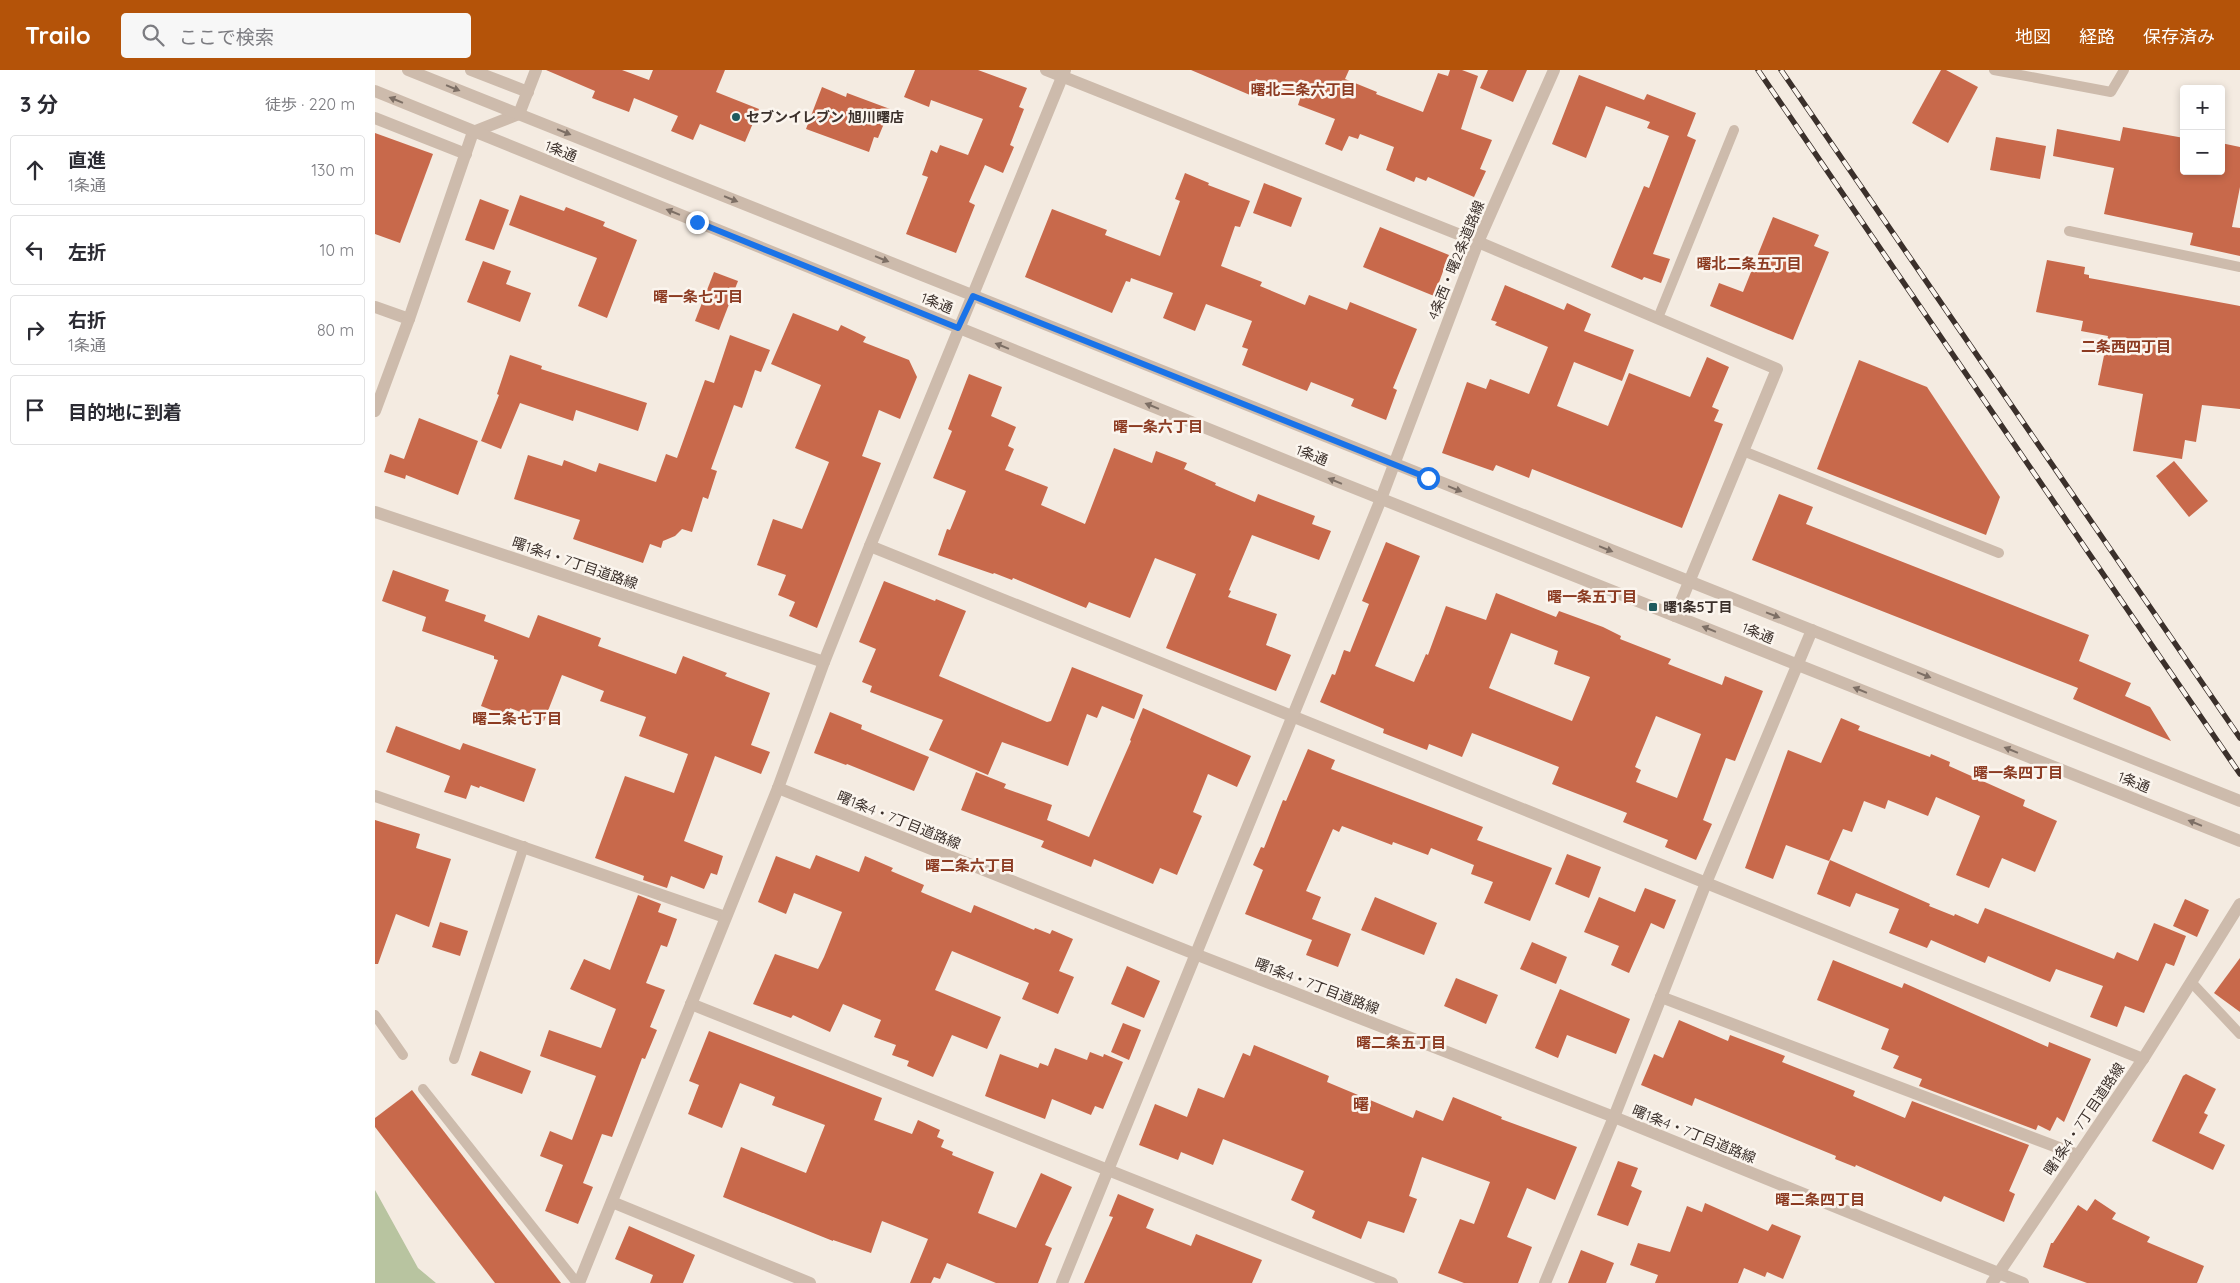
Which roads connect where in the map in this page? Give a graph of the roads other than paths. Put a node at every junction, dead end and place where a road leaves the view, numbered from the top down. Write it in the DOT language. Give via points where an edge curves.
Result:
graph roads {
  1 [pos="408,70"];
  2 [pos="471,70"];
  3 [pos="537,70"];
  4 [pos="1046,70"];
  5 [pos="1554,70"];
  6 [pos="1994,70"];
  7 [pos="2124,70"];
  8 [pos="1063,73"];
  9 [pos="375,91"];
  10 [pos="527,92"];
  11 [pos="519,114"];
  12 [pos="375,118"];
  13 [pos="1734,130"];
  14 [pos="473,132"];
  15 [pos="466,154"];
  16 [pos="2069,231"];
  17 [pos="1478,242"];
  18 [pos="2240,267"];
  19 [pos="973,296"];
  20 [pos="375,307"];
  21 [pos="1658,318"];
  22 [pos="409,319"];
  23 [pos="958,328"];
  24 [pos="375,411"];
  25 [pos="1743,450"];
  26 [pos="1393,464"];
  27 [pos="1381,499"];
  28 [pos="375,512"];
  29 [pos="870,546"];
  30 [pos="1999,553"];
  31 [pos="1689,582"];
  32 [pos="1675,616"];
  33 [pos="1812,630"];
  34 [pos="824,662"];
  35 [pos="1799,665"];
  36 [pos="1291,716"];
  37 [pos="778,788"];
  38 [pos="375,796"];
  39 [pos="2240,801"];
  40 [pos="2240,841"];
  41 [pos="524,846"];
  42 [pos="1706,883"];
  43 [pos="2240,904"];
  44 [pos="725,916"];
  45 [pos="1195,954"];
  46 [pos="2192,983"];
  47 [pos="1661,997"];
  48 [pos="691,1004"];
  49 [pos="375,1015"];
  50 [pos="2240,1034"];
  51 [pos="403,1055"];
  52 [pos="454,1059"];
  53 [pos="2143,1059"];
  54 [pos="423,1089"];
  55 [pos="1614,1117"];
  56 [pos="2078,1155"];
  57 [pos="1107,1170"];
  58 [pos="612,1202"];
  59 [pos="1995,1278"];
  60 [pos="578,1283"];
  61 [pos="810,1283"];
  62 [pos="1062,1283"];
  63 [pos="1392,1283"];
  64 [pos="1545,1283"];
  65 [pos="2023,1283"];
  1 -- 11 [label="street, 1条通, one-way"];
  2 -- 10 [label="street"];
  3 -- 10 [label="street"];
  4 -- 8 [label="street"];
  5 -- 17 [label="street, 4条西・曙2条道路線"];
  6 -- 7 [label="lane" via="2111,92"];
  8 -- 17 [label="street"];
  8 -- 19 [label="street"];
  14 -- 9 [label="street, 1条通, one-way"];
  10 -- 11 [label="street"];
  11 -- 14 [label="street"];
  11 -- 19 [label="street, 1条通, one-way"];
  12 -- 15 [label="street"];
  13 -- 21 [label="lane"];
  14 -- 15 [label="street"];
  23 -- 14 [label="street, 1条通, one-way"];
  15 -- 22 [label="street"];
  16 -- 18 [label="lane"];
  17 -- 21 [label="street"];
  17 -- 26 [label="street, 4条西・曙2条道路線"];
  19 -- 23 [label="street"];
  19 -- 26 [label="street, 1条通"];
  20 -- 22 [label="street"];
  21 -- 25 [label="street" via="1777,369"];
  22 -- 24 [label="street"];
  27 -- 23 [label="street, 1条通, one-way"];
  23 -- 29 [label="street"];
  25 -- 30 [label="lane"];
  25 -- 31 [label="street"];
  26 -- 27 [label="street, 4条西・曙2条道路線"];
  26 -- 31 [label="street, 1条通, one-way"];
  27 -- 32 [label="street, 1条通"];
  27 -- 36 [label="street, 4条西・曙2条道路線"];
  28 -- 34 [label="street, 曙1条4・7丁目道路線"];
  29 -- 34 [label="street"];
  29 -- 36 [label="street"];
  31 -- 32 [label="street"];
  31 -- 33 [label="street, 1条通, one-way"];
  35 -- 32 [label="street, 1条通, one-way"];
  33 -- 35 [label="street"];
  33 -- 39 [label="street, 1条通, one-way"];
  34 -- 37 [label="street"];
  40 -- 35 [label="street, 1条通, one-way"];
  35 -- 42 [label="street"];
  36 -- 42 [label="street"];
  36 -- 45 [label="street, 4条西・曙2条道路線"];
  37 -- 44 [label="street"];
  37 -- 45 [label="street, 曙1条4・7丁目道路線"];
  38 -- 41 [label="street"];
  41 -- 44 [label="street"];
  41 -- 52 [label="lane"];
  42 -- 47 [label="street"];
  42 -- 53 [label="street"];
  43 -- 46 [label="street, 曙1条4・7丁目道路線"];
  44 -- 48 [label="street"];
  45 -- 55 [label="street, 曙1条4・7丁目道路線"];
  45 -- 57 [label="street, 4条西・曙2条道路線"];
  46 -- 50 [label="lane"];
  46 -- 53 [label="street, 曙1条4・7丁目道路線"];
  47 -- 55 [label="street"];
  47 -- 56 [label="street"];
  48 -- 57 [label="street"];
  48 -- 58 [label="street"];
  49 -- 51 [label="lane"];
  53 -- 56 [label="street, 曙1条4・7丁目道路線"];
  54 -- 60 [label="lane"];
  55 -- 59 [label="street, 曙1条4・7丁目道路線"];
  55 -- 64 [label="street"];
  56 -- 59 [label="street, 曙1条4・7丁目道路線"];
  57 -- 62 [label="street, 4条西・曙2条道路線"];
  57 -- 63 [label="street"];
  58 -- 60 [label="street"];
  58 -- 61 [label="street"];
  59 -- 65 [label="street"];
}
